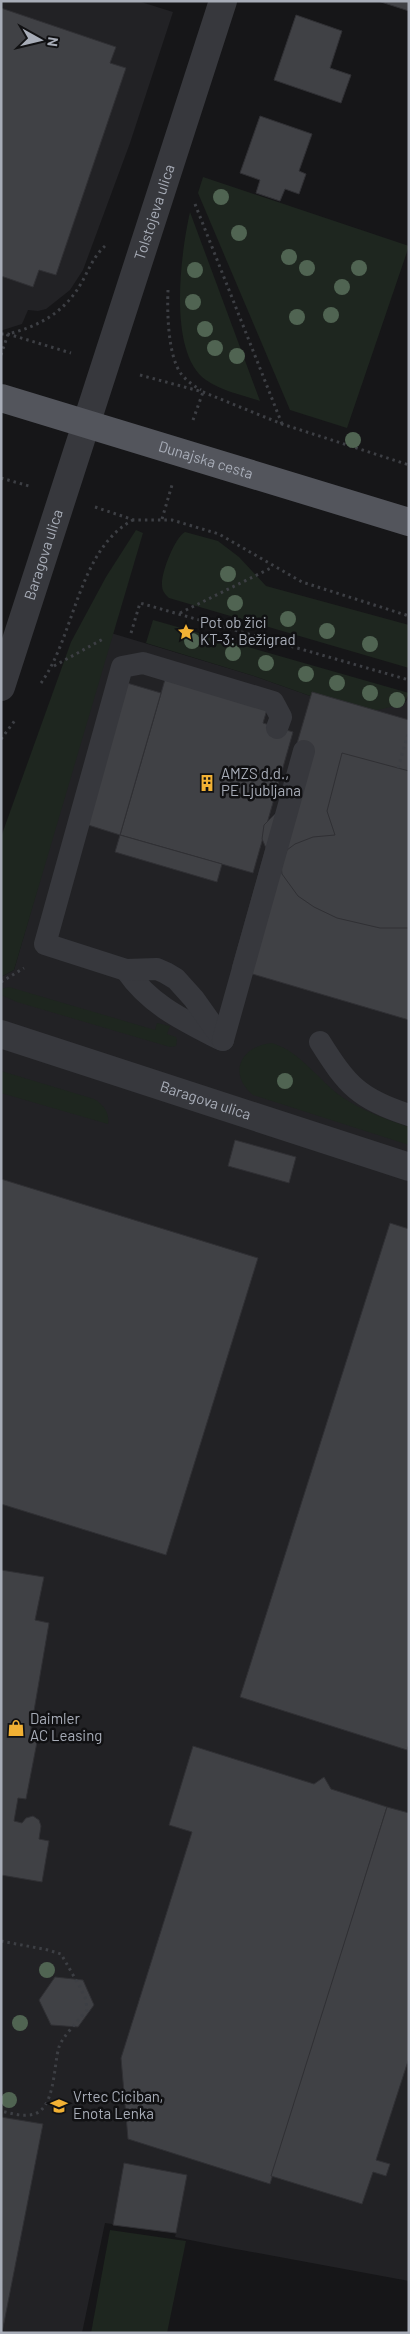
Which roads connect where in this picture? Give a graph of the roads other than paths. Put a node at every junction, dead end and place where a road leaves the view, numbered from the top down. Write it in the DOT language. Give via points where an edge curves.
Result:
graph roads {
  1 [pos="223,1"];
  2 [pos="1,398"];
  3 [pos="86,424"];
  4 [pos="409,522"];
  5 [pos="1,687"];
  6 [pos="277,728"];
  7 [pos="304,751"];
  8 [pos="126,970"];
  9 [pos="1,1034"];
  10 [pos="223,1040"];
  11 [pos="320,1042"];
  12 [pos="409,1115"];
  13 [pos="409,1167"];
  1 -- 3 [label="street, Tolstojeva ulica"];
  2 -- 3 [label="main road, Dunajska cesta"];
  3 -- 4 [label="main road, Dunajska cesta"];
  3 -- 5 [label="street, Baragova ulica"];
  6 -- 8 [label="lane" via="281,717 273,702 143,663 122,667 45,944"];
  7 -- 10 [label="lane"];
  8 -- 10 [label="lane" via="149,998 186,1022"];
  8 -- 10 [label="lane" via="157,969 176,979"];
  9 -- 13 [label="street, Baragova ulica"];
  11 -- 12 [label="lane" via="342,1076 356,1090 387,1108"];
}
